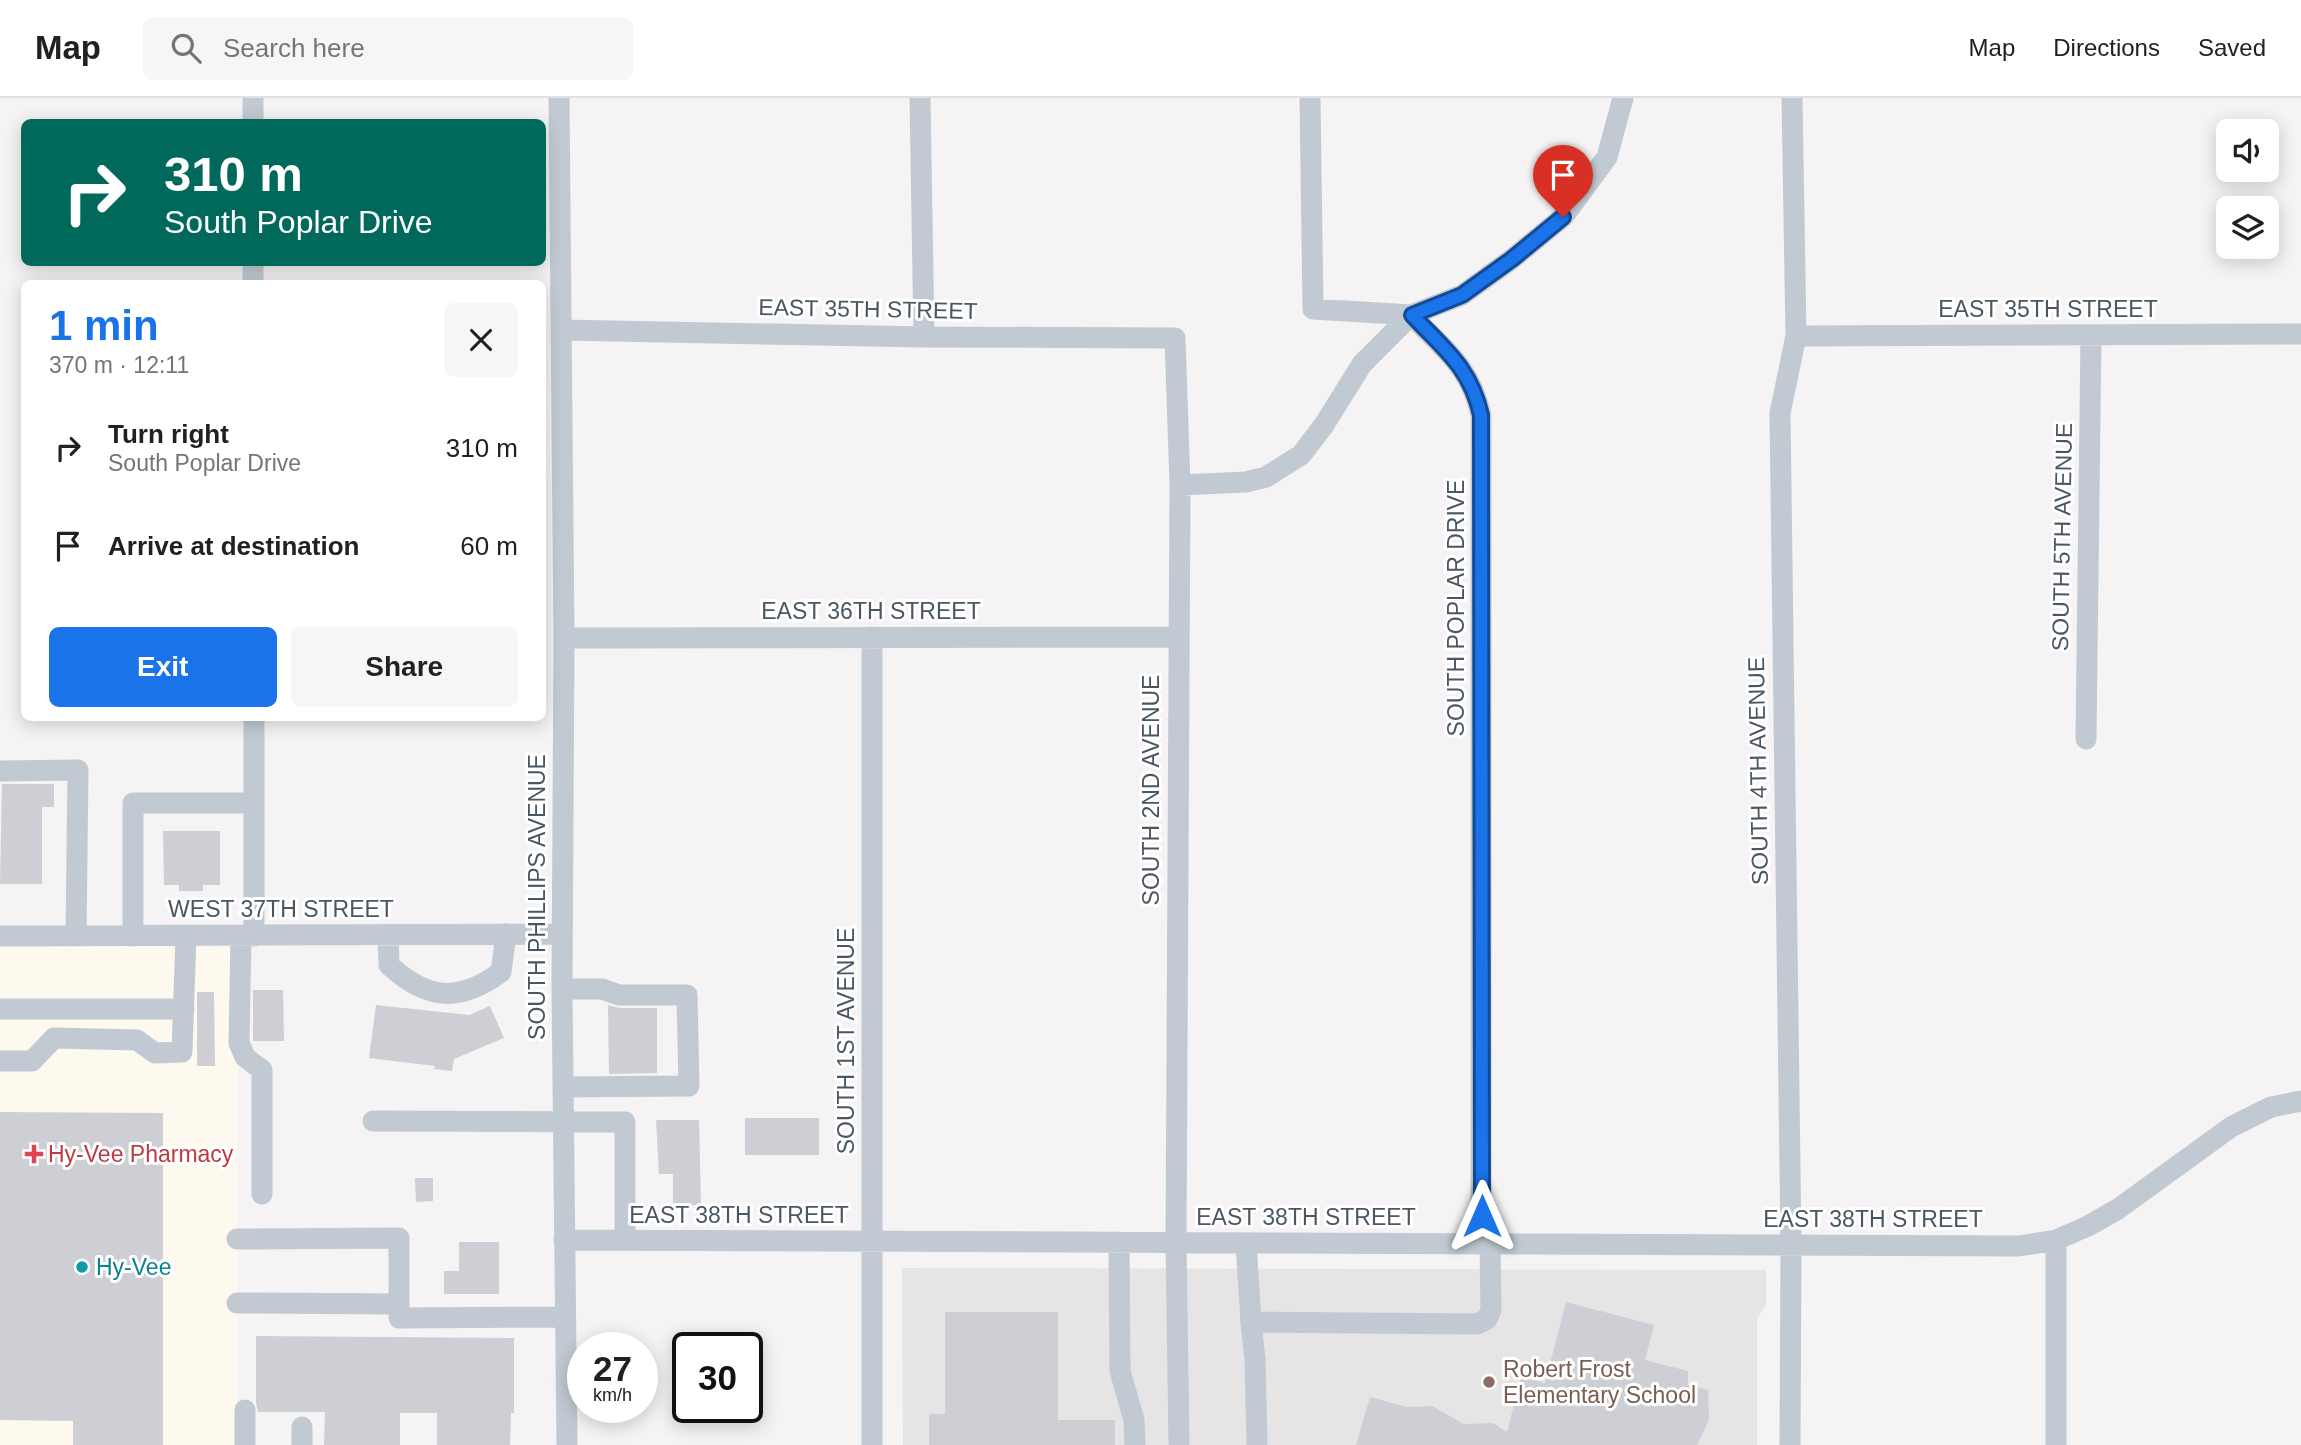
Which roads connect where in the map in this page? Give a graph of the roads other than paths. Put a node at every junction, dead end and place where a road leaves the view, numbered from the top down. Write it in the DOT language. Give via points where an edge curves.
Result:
graph roads {
  1 [pos="253,98"];
  2 [pos="559,98"];
  3 [pos="920,98"];
  4 [pos="1310,98"];
  5 [pos="1623,98"];
  6 [pos="1792,98"];
  7 [pos="253,119"];
  8 [pos="1412,315"];
  9 [pos="561,330"];
  10 [pos="2301,334"];
  11 [pos="2091,335"];
  12 [pos="924,337"];
  13 [pos="1796,337"];
  14 [pos="1174,338"];
  15 [pos="1180,485"];
  16 [pos="872,637"];
  17 [pos="1178,637"];
  18 [pos="564,638"];
  19 [pos="254,721"];
  20 [pos="2086,739"];
  21 [pos="0,771"];
  22 [pos="254,803"];
  23 [pos="506,934"];
  24 [pos="562,934"];
  25 [pos="388,935"];
  26 [pos="0,936"];
  27 [pos="76,936"];
  28 [pos="134,936"];
  29 [pos="186,936"];
  30 [pos="247,936"];
  31 [pos="562,989"];
  32 [pos="0,1009"];
  33 [pos="184,1009"];
  34 [pos="0,1061"];
  35 [pos="563,1087"];
  36 [pos="2301,1101"];
  37 [pos="373,1121"];
  38 [pos="563,1121"];
  39 [pos="262,1194"];
  40 [pos="237,1239"];
  41 [pos="564,1240"];
  42 [pos="625,1240"];
  43 [pos="2056,1240"];
  44 [pos="872,1241"];
  45 [pos="1119,1242"];
  46 [pos="1176,1243"];
  47 [pos="1246,1243"];
  48 [pos="1486,1244"];
  49 [pos="1791,1245"];
  50 [pos="237,1303"];
  51 [pos="399,1304"];
  52 [pos="565,1317"];
  53 [pos="1251,1322"];
  54 [pos="245,1410"];
  55 [pos="245,1445"];
  56 [pos="567,1445"];
  57 [pos="872,1445"];
  58 [pos="1135,1445"];
  59 [pos="1179,1445"];
  60 [pos="1257,1445"];
  61 [pos="1790,1445"];
  62 [pos="2056,1445"];
  1 -- 7 [label="street"];
  2 -- 9 [label="street, SOUTH PHILLIPS AVENUE"];
  3 -- 12 [label="street"];
  4 -- 8 [label="street" via="1314,309"];
  5 -- 8 [label="street" via="1608,157 1563,217 1462,295"];
  6 -- 13 [label="street, SOUTH 4TH AVENUE"];
  8 -- 15 [label="street" via="1362,364 1301,455 1266,477 1246,482"];
  8 -- 48 [label="street, SOUTH POPLAR DRIVE" via="1465,371 1481,415"];
  9 -- 12 [label="street, EAST 35TH STREET"];
  9 -- 18 [label="street, SOUTH PHILLIPS AVENUE"];
  10 -- 11 [label="street, EAST 35TH STREET"];
  11 -- 13 [label="street, EAST 35TH STREET"];
  11 -- 20 [label="street, SOUTH 5TH AVENUE"];
  12 -- 14 [label="street, EAST 35TH STREET"];
  13 -- 49 [label="street, SOUTH 4TH AVENUE" via="1780,412"];
  14 -- 15 [label="street, SOUTH 2ND AVENUE"];
  15 -- 17 [label="street, SOUTH 2ND AVENUE"];
  16 -- 17 [label="street, EAST 36TH STREET"];
  16 -- 18 [label="street, EAST 36TH STREET"];
  16 -- 44 [label="street, SOUTH 1ST AVENUE"];
  17 -- 46 [label="street, SOUTH 2ND AVENUE"];
  18 -- 24 [label="street, SOUTH PHILLIPS AVENUE"];
  19 -- 22 [label="street"];
  21 -- 27 [label="street" via="78,770"];
  22 -- 28 [label="street" via="133,803"];
  22 -- 30 [label="street"];
  23 -- 24 [label="street, WEST 37TH STREET"];
  23 -- 25 [label="street, WEST 37TH STREET"];
  23 -- 25 [label="street" via="501,972 483,986 460,993 428,991 403,978 389,965"];
  24 -- 31 [label="street, SOUTH PHILLIPS AVENUE"];
  25 -- 30 [label="street, WEST 37TH STREET"];
  26 -- 27 [label="street, WEST 37TH STREET"];
  27 -- 28 [label="street, WEST 37TH STREET"];
  28 -- 29 [label="street, WEST 37TH STREET"];
  29 -- 30 [label="street, WEST 37TH STREET"];
  29 -- 33 [label="street"];
  30 -- 39 [label="street" via="239,1043 245,1057 262,1070"];
  31 -- 35 [label="street, SOUTH PHILLIPS AVENUE"];
  31 -- 35 [label="street" via="687,995 689,1086"];
  32 -- 33 [label="street"];
  33 -- 34 [label="street" via="182,1052 155,1053 137,1040 54,1038 32,1061"];
  35 -- 38 [label="street, SOUTH PHILLIPS AVENUE"];
  36 -- 43 [label="street, EAST 38TH STREET" via="2271,1107 2231,1127 2118,1209"];
  37 -- 38 [label="street"];
  38 -- 41 [label="street, SOUTH PHILLIPS AVENUE"];
  38 -- 42 [label="street" via="625,1122"];
  40 -- 51 [label="street" via="399,1238"];
  41 -- 42 [label="street, EAST 38TH STREET"];
  41 -- 52 [label="street, SOUTH PHILLIPS AVENUE"];
  42 -- 44 [label="street, EAST 38TH STREET"];
  43 -- 49 [label="street, EAST 38TH STREET" via="2019,1246"];
  43 -- 62 [label="street"];
  44 -- 45 [label="street, EAST 38TH STREET"];
  44 -- 57 [label="street, SOUTH 1ST AVENUE"];
  45 -- 46 [label="street, EAST 38TH STREET"];
  45 -- 58 [label="street" via="1120,1371 1134,1420"];
  46 -- 47 [label="street, EAST 38TH STREET"];
  46 -- 59 [label="street, SOUTH 2ND AVENUE"];
  47 -- 48 [label="street, EAST 38TH STREET"];
  47 -- 53 [label="street"];
  48 -- 49 [label="street, EAST 38TH STREET"];
  48 -- 53 [label="street, SOUTH POPLAR DRIVE" via="1491,1310 1487,1320 1477,1324"];
  49 -- 61 [label="street, SOUTH 4TH AVENUE"];
  50 -- 51 [label="street"];
  51 -- 52 [label="street" via="399,1318"];
  52 -- 56 [label="street, SOUTH PHILLIPS AVENUE"];
  53 -- 60 [label="street"];
  54 -- 55 [label="street"];
}
